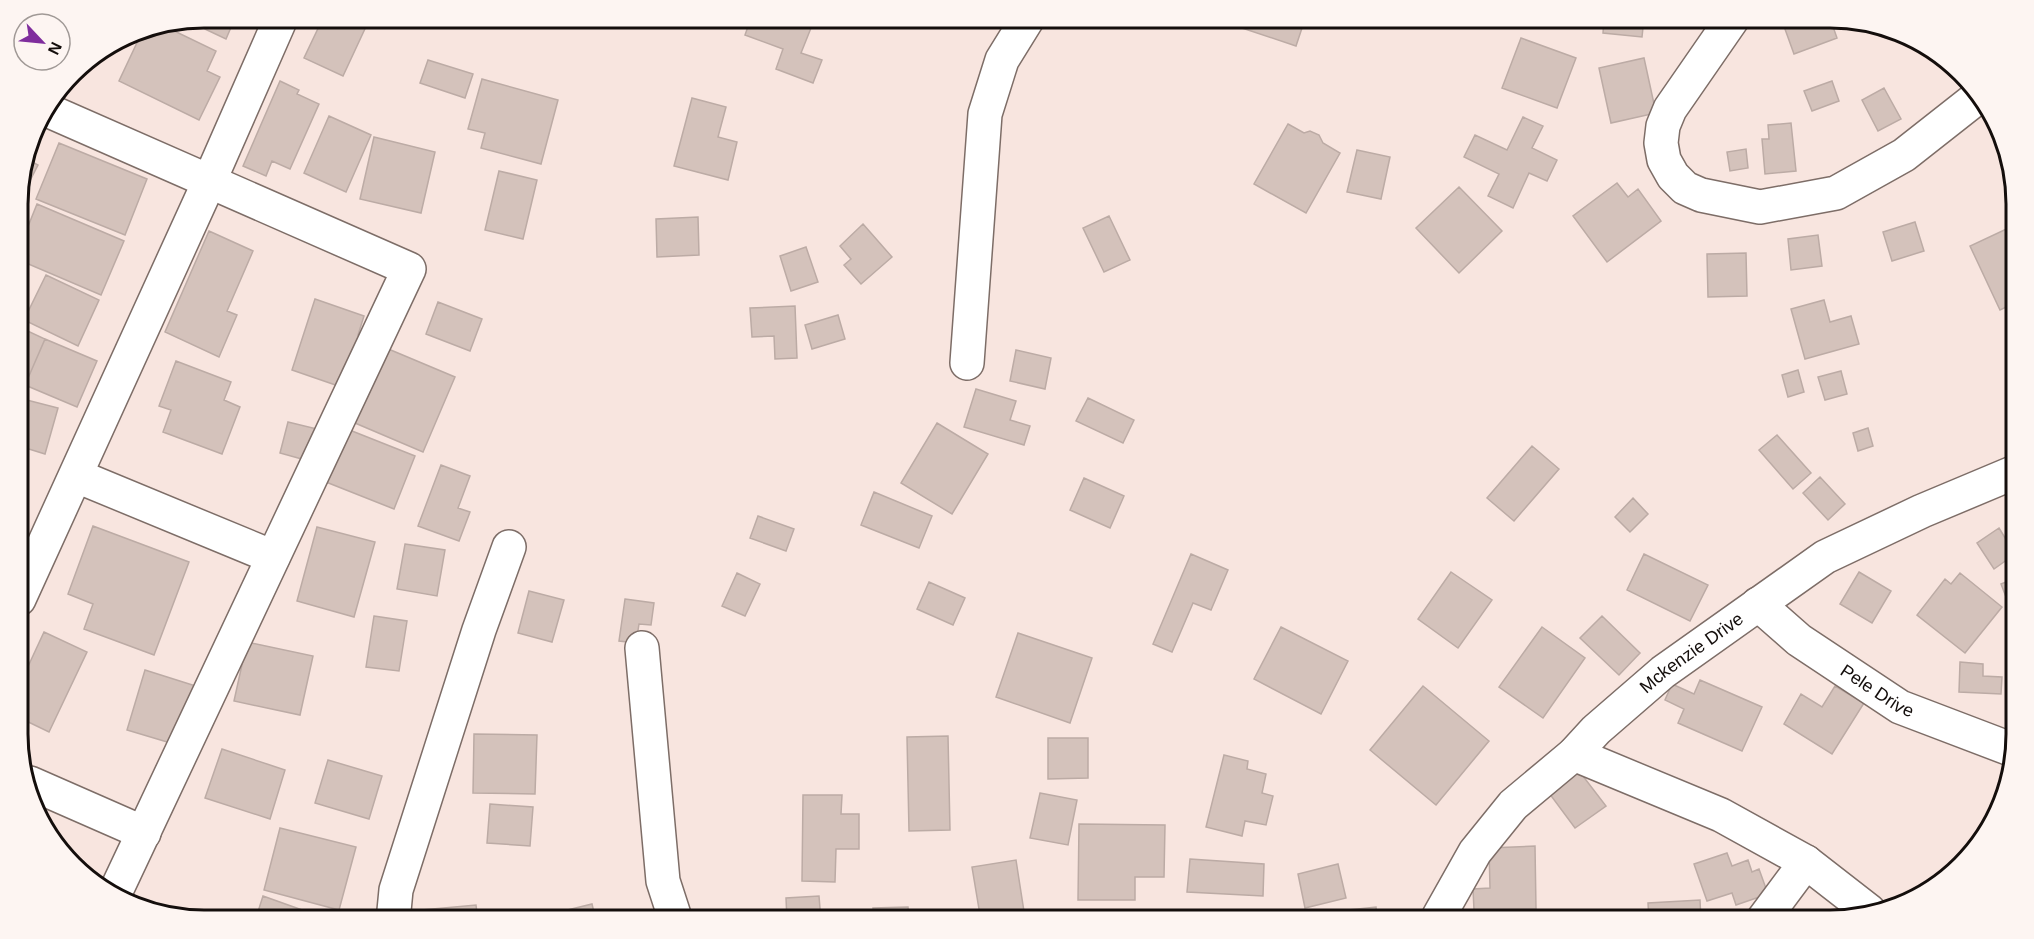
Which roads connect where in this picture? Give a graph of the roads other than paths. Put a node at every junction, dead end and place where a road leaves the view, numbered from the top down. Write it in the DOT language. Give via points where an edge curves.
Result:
graph roads {
  1 [pos="276,29"];
  2 [pos="1021,29"];
  3 [pos="1725,29"];
  4 [pos="1972,102"];
  5 [pos="55,113"];
  6 [pos="209,182"];
  7 [pos="967,363"];
  8 [pos="76,476"];
  9 [pos="2006,476"];
  10 [pos="509,547"];
  11 [pos="273,557"];
  12 [pos="29,577"];
  13 [pos="1758,604"];
  14 [pos="642,648"];
  15 [pos="2005,747"];
  16 [pos="1574,754"];
  17 [pos="37,786"];
  18 [pos="144,833"];
  19 [pos="1806,862"];
  20 [pos="118,887"];
  21 [pos="1864,907"];
  22 [pos="394,910"];
  23 [pos="672,910"];
  24 [pos="1442,910"];
  25 [pos="1770,910"];
  1 -- 6 [label="street"];
  2 -- 7 [label="street" via="1002,60 986,114"];
  3 -- 4 [label="street" via="1670,109 1663,126 1664,160 1685,188 1701,195 1760,207 1836,193 1904,154"];
  5 -- 6 [label="street"];
  6 -- 8 [label="street"];
  6 -- 11 [label="street" via="409,269"];
  8 -- 11 [label="street"];
  8 -- 12 [label="street"];
  9 -- 13 [label="street, Mckenzie Drive" via="1825,557"];
  10 -- 22 [label="street" via="396,890"];
  11 -- 18 [label="street"];
  13 -- 15 [label="street, Pele Drive" via="1799,640 1900,707"];
  13 -- 16 [label="street, Mckenzie Drive" via="1663,672"];
  14 -- 23 [label="street" via="663,881"];
  16 -- 19 [label="street" via="1721,814"];
  16 -- 24 [label="street, Mckenzie Drive" via="1513,805 1476,852"];
  17 -- 18 [label="street"];
  18 -- 20 [label="street"];
  19 -- 21 [label="street"];
  19 -- 25 [label="street"];
}
